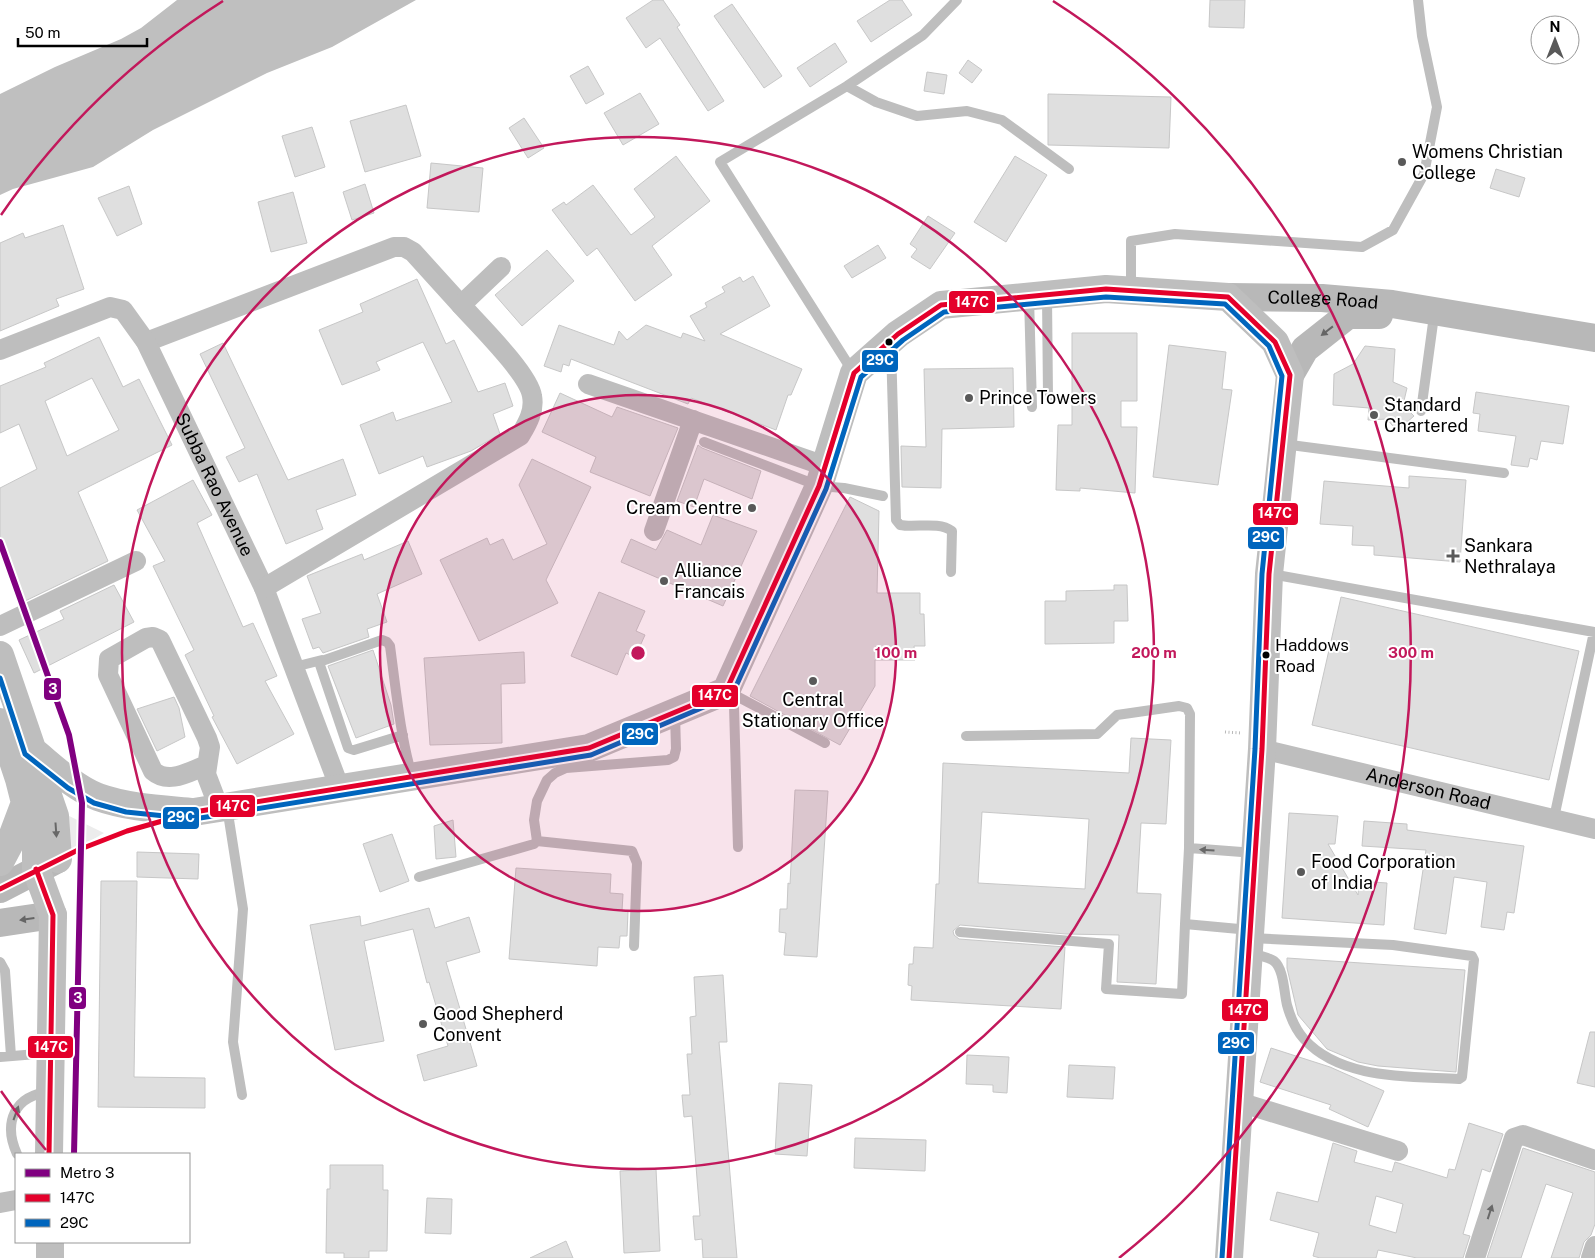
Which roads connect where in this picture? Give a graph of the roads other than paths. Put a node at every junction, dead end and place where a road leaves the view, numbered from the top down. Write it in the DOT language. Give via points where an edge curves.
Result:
graph roads {
  1 [pos="956,0"];
  2 [pos="1418,0"];
  3 [pos="847,86"];
  4 [pos="1069,169"];
  5 [pos="501,267"];
  6 [pos="1131,291"];
  7 [pos="1038,296"];
  8 [pos="1228,297"];
  9 [pos="461,305"];
  10 [pos="1433,323"];
  11 [pos="1595,338"];
  12 [pos="891,340"];
  13 [pos="146,342"];
  14 [pos="0,350"];
  15 [pos="1595,351"];
  16 [pos="854,373"];
  17 [pos="1290,375"];
  18 [pos="588,384"];
  19 [pos="1048,398"];
  20 [pos="1032,407"];
  21 [pos="1421,411"];
  22 [pos="693,420"];
  23 [pos="704,442"];
  24 [pos="1282,444"];
  25 [pos="1504,473"];
  26 [pos="822,476"];
  27 [pos="883,496"];
  28 [pos="654,531"];
  29 [pos="136,561"];
  30 [pos="951,572"];
  31 [pos="1269,574"];
  32 [pos="264,588"];
  33 [pos="0,626"];
  34 [pos="0,655"];
  35 [pos="322,660"];
  36 [pos="294,667"];
  37 [pos="721,693"];
  38 [pos="675,713"];
  39 [pos="0,722"];
  40 [pos="403,735"];
  41 [pos="966,736"];
  42 [pos="825,742"];
  43 [pos="1262,749"];
  44 [pos="14,752"];
  45 [pos="207,765"];
  46 [pos="412,777"];
  47 [pos="73,782"];
  48 [pos="340,789"];
  49 [pos="36,796"];
  50 [pos="213,809"];
  51 [pos="1554,818"];
  52 [pos="1595,829"];
  53 [pos="537,841"];
  54 [pos="738,847"];
  55 [pos="1189,848"];
  56 [pos="1256,853"];
  57 [pos="0,862"];
  58 [pos="47,864"];
  59 [pos="419,877"];
  60 [pos="0,889"];
  61 [pos="53,915"];
  62 [pos="0,922"];
  63 [pos="1185,924"];
  64 [pos="960,932"];
  65 [pos="1250,940"];
  66 [pos="634,946"];
  67 [pos="0,962"];
  68 [pos="39,1054"];
  69 [pos="12,1056"];
  70 [pos="0,1057"];
  71 [pos="50,1092"];
  72 [pos="242,1095"];
  73 [pos="1239,1102"];
  74 [pos="1398,1151"];
  75 [pos="17,1153"];
  76 [pos="49,1153"];
  77 [pos="1595,1160"];
  78 [pos="15,1200"];
  79 [pos="0,1203"];
  80 [pos="50,1243"];
  81 [pos="1595,1246"];
  82 [pos="50,1258"];
  83 [pos="1229,1258"];
  84 [pos="1475,1258"];
  85 [pos="1591,1258"];
  1 -- 3 [label="lane" via="923,35"];
  2 -- 6 [label="lane" via="1437,107 1424,174 1393,230 1362,248 1175,234 1131,241"];
  3 -- 4 [label="lane" via="876,102 917,116 967,111 1002,120"];
  3 -- 16 [label="lane" via="720,162"];
  5 -- 9 [label="street"];
  6 -- 7 [label="main road, College Road" via="1106,289"];
  6 -- 8 [label="main road, College Road"];
  7 -- 12 [label="main road, College Road" via="941,305"];
  7 -- 19 [label="lane"];
  7 -- 20 [label="lane"];
  8 -- 11 [label="main road, College Road" via="1322,298 1392,304"];
  8 -- 17 [label="main road" via="1275,342"];
  9 -- 13 [label="street" via="413,252 404,247 394,248"];
  9 -- 32 [label="street" via="527,380 533,397 530,418 520,436"];
  10 -- 15 [label="main road, College Road"];
  10 -- 17 [label="main road, College Road, one-way" via="1389,316 1348,315 1304,349"];
  10 -- 21 [label="lane"];
  12 -- 16 [label="main road, College Road"];
  12 -- 30 [label="lane" via="896,520 900,525 942,526 952,531"];
  13 -- 14 [label="street, Subba Rao Avenue" via="123,310 110,307"];
  13 -- 32 [label="street, Subba Rao Avenue"];
  16 -- 26 [label="main road"];
  17 -- 24 [label="main road"];
  18 -- 22 [label="street"];
  22 -- 26 [label="street"];
  22 -- 28 [label="street"];
  23 -- 26 [label="lane"];
  24 -- 25 [label="lane"];
  24 -- 31 [label="main road"];
  26 -- 27 [label="lane" via="844,488"];
  26 -- 37 [label="main road"];
  29 -- 33 [label="street"];
  31 -- 43 [label="main road"];
  31 -- 51 [label="lane" via="1594,632"];
  32 -- 36 [label="street, Subba Rao Avenue"];
  34 -- 44 [label="main road"];
  35 -- 36 [label="lane"];
  35 -- 40 [label="lane" via="320,666 348,748 354,750"];
  35 -- 40 [label="lane" via="382,640 387,642"];
  36 -- 48 [label="street, Subba Rao Avenue"];
  37 -- 38 [label="main road"];
  37 -- 42 [label="lane"];
  37 -- 54 [label="lane" via="734,706"];
  38 -- 46 [label="main road" via="589,748"];
  38 -- 53 [label="lane" via="674,757 566,768 547,780 537,801 534,820"];
  39 -- 44 [label="main road"];
  40 -- 46 [label="lane"];
  41 -- 55 [label="lane" via="1097,734 1118,715 1179,706 1187,708 1190,714"];
  43 -- 51 [label="street, Anderson Road"];
  43 -- 56 [label="main road"];
  44 -- 47 [label="main road"];
  44 -- 49 [label="main road"];
  45 -- 45 [label="street" via="210,747 207,738 160,640 146,638 109,659 108,675 153,771 167,778"];
  45 -- 50 [label="street"];
  46 -- 48 [label="main road"];
  47 -- 49 [label="main road"];
  47 -- 50 [label="main road" via="97,796 128,805"];
  48 -- 50 [label="main road"];
  49 -- 57 [label="main road"];
  49 -- 58 [label="main road" via="55,816"];
  50 -- 72 [label="lane" via="243,908 233,1042"];
  51 -- 52 [label="street, Anderson Road"];
  53 -- 59 [label="lane"];
  53 -- 66 [label="lane" via="632,851 637,863"];
  56 -- 55 [label="lane, one-way"];
  55 -- 63 [label="lane"];
  56 -- 65 [label="main road"];
  58 -- 60 [label="main road"];
  58 -- 61 [label="main road"];
  61 -- 62 [label="main road, one-way"];
  61 -- 68 [label="main road"];
  63 -- 64 [label="lane" via="1182,994 1106,989 1109,944"];
  63 -- 65 [label="lane"];
  65 -- 65 [label="lane" via="1393,945 1472,956 1462,1077 1386,1074 1348,1066 1321,1053 1304,1039 1294,1025 1275,962"];
  65 -- 73 [label="main road"];
  67 -- 69 [label="lane" via="5,971"];
  68 -- 69 [label="lane"];
  68 -- 71 [label="main road"];
  69 -- 70 [label="lane"];
  75 -- 71 [label="lane, one-way" via="12,1132 17,1106 25,1099"];
  71 -- 76 [label="main road"];
  73 -- 74 [label="street"];
  73 -- 83 [label="main road"];
  84 -- 77 [label="street, one-way" via="1514,1138 1524,1135"];
  78 -- 79 [label="street"];
  80 -- 82 [label="main road"];
  81 -- 85 [label="street"];
}
